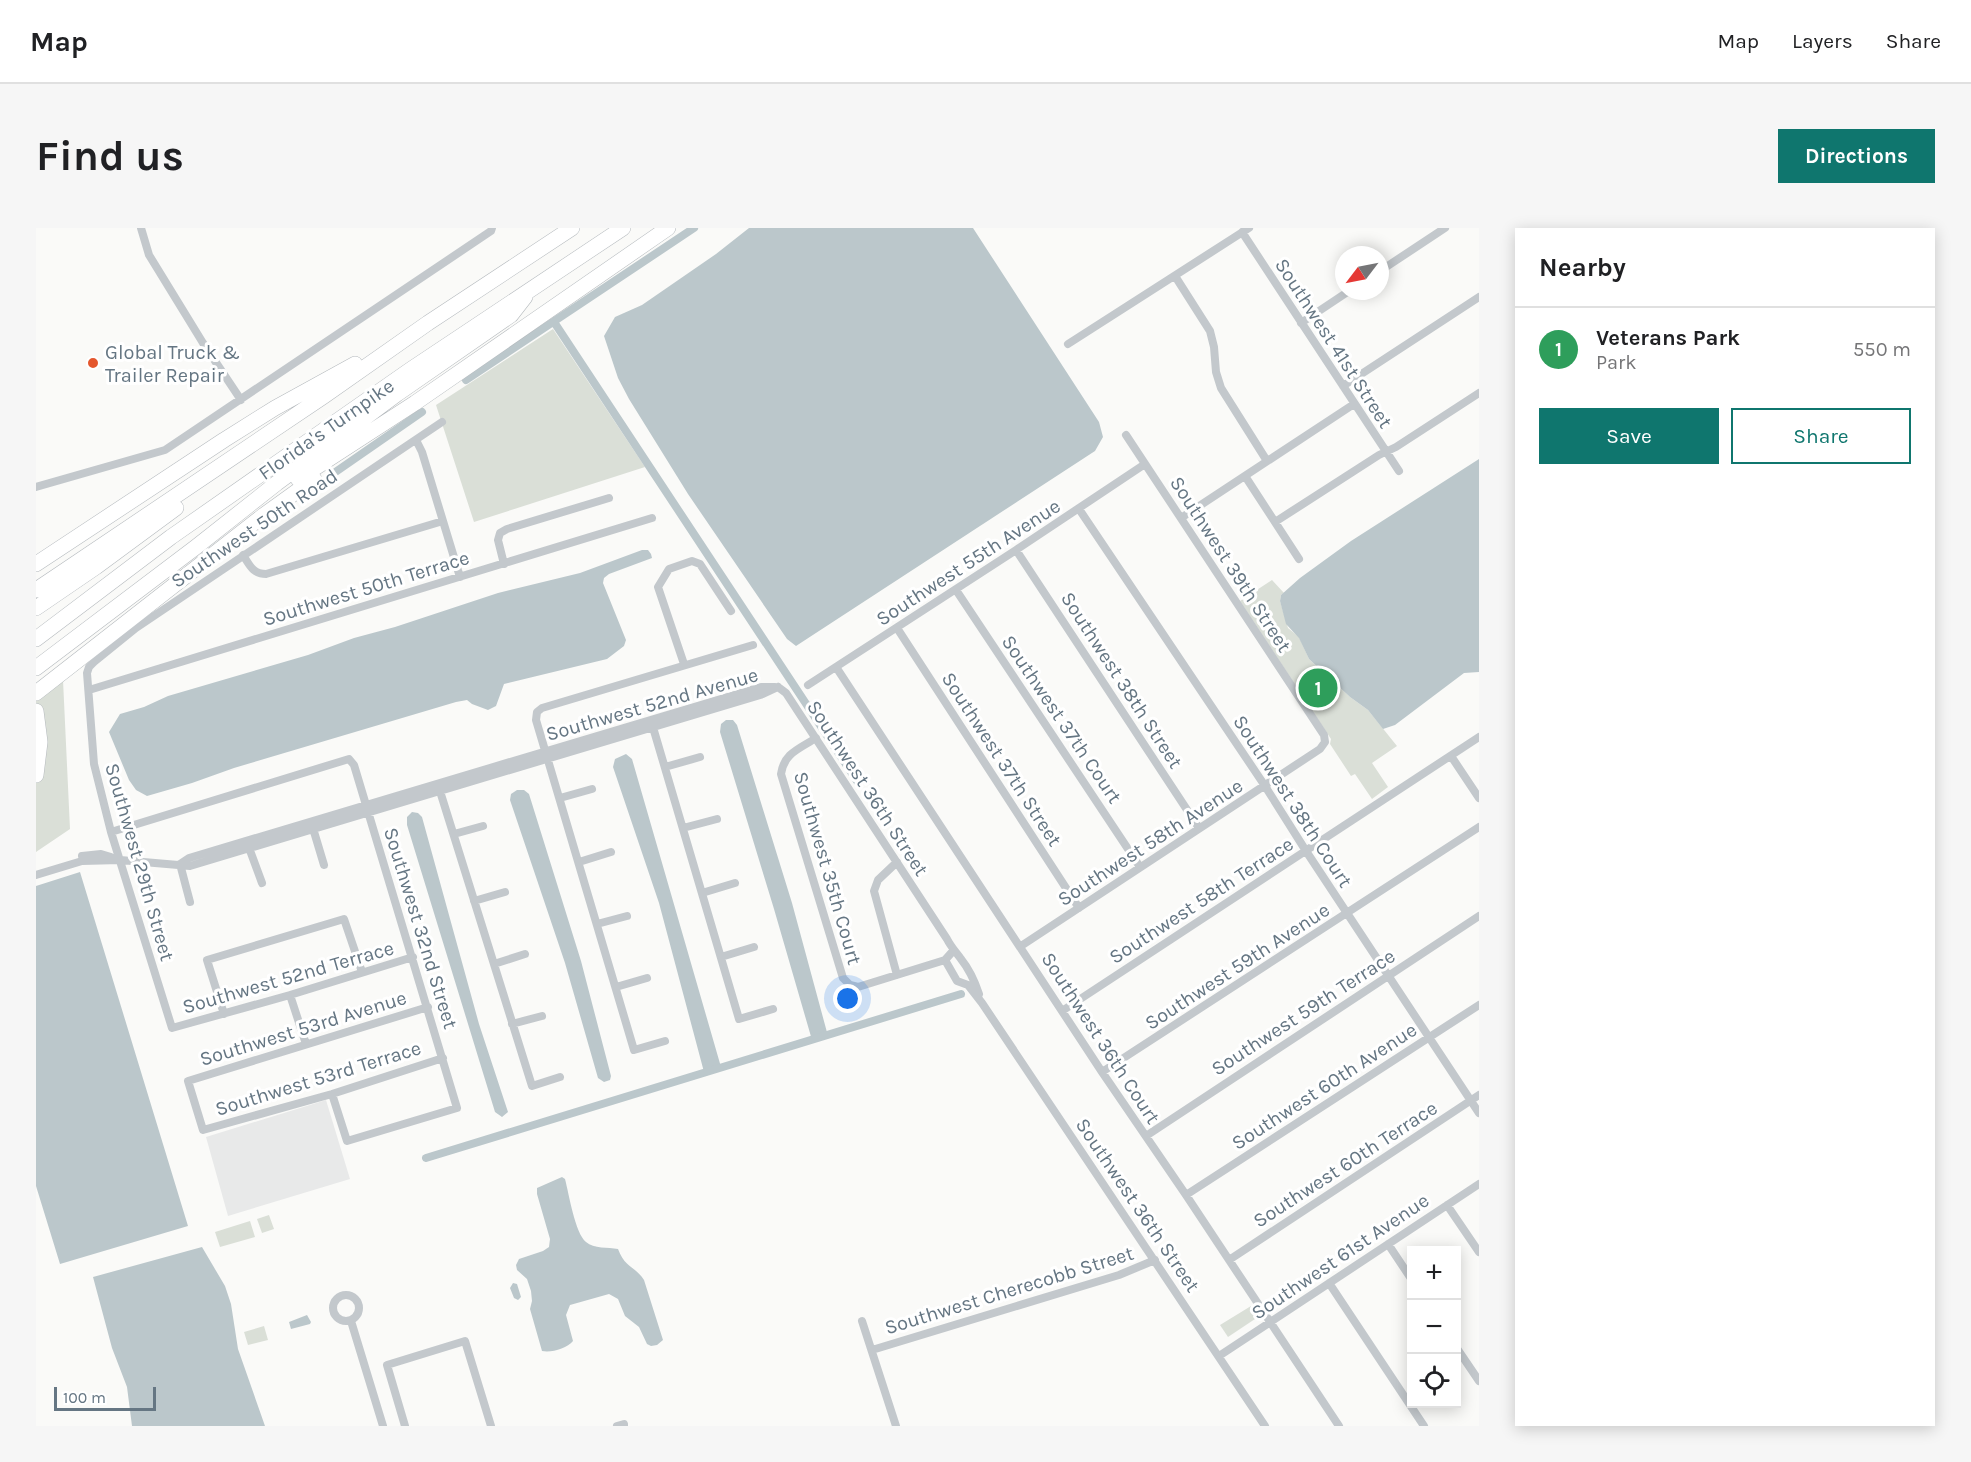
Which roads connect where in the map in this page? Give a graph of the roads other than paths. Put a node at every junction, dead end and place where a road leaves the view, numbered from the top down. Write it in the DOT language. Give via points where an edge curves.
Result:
graph roads {
  1 [pos="141,228"];
  2 [pos="572,228"];
  3 [pos="622,228"];
  4 [pos="668,228"];
  5 [pos="1445,228"];
  6 [pos="491,229"];
  7 [pos="1245,230"];
  8 [pos="1389,265"];
  9 [pos="1175,276"];
  10 [pos="535,285"];
  11 [pos="1479,297"];
  12 [pos="1336,300"];
  13 [pos="428,323"];
  14 [pos="1301,323"];
  15 [pos="1068,344"];
  16 [pos="1343,386"];
  17 [pos="1479,393"];
  18 [pos="241,400"];
  19 [pos="415,403"];
  20 [pos="1354,404"];
  21 [pos="442,422"];
  22 [pos="1126,435"];
  23 [pos="416,440"];
  24 [pos="1386,452"];
  25 [pos="1267,461"];
  26 [pos="1145,464"];
  27 [pos="219,467"];
  28 [pos="1399,471"];
  29 [pos="1245,476"];
  30 [pos="36,487"];
  31 [pos="609,498"];
  32 [pos="1079,509"];
  33 [pos="652,518"];
  34 [pos="1181,518"];
  35 [pos="443,521"];
  36 [pos="1275,522"];
  37 [pos="171,537"];
  38 [pos="196,547"];
  39 [pos="1016,550"];
  40 [pos="243,555"];
  41 [pos="1299,560"];
  42 [pos="36,564"];
  43 [pos="504,564"];
  44 [pos="460,577"];
  45 [pos="36,590"];
  46 [pos="956,590"];
  47 [pos="36,608"];
  48 [pos="731,611"];
  49 [pos="36,620"];
  50 [pos="897,628"];
  51 [pos="36,639"];
  52 [pos="753,645"];
  53 [pos="684,664"];
  54 [pos="88,667"];
  55 [pos="836,667"];
  56 [pos="36,668"];
  57 [pos="808,685"];
  58 [pos="778,687"];
  59 [pos="89,690"];
  60 [pos="36,693"];
  61 [pos="36,711"];
  62 [pos="652,724"];
  63 [pos="1479,737"];
  64 [pos="816,738"];
  65 [pos="1325,742"];
  66 [pos="547,755"];
  67 [pos="1451,756"];
  68 [pos="700,757"];
  69 [pos="665,767"];
  70 [pos="36,775"];
  71 [pos="1265,786"];
  72 [pos="439,788"];
  73 [pos="592,789"];
  74 [pos="560,798"];
  75 [pos="1479,798"];
  76 [pos="367,810"];
  77 [pos="717,819"];
  78 [pos="312,826"];
  79 [pos="483,826"];
  80 [pos="1479,827"];
  81 [pos="683,828"];
  82 [pos="1199,828"];
  83 [pos="111,832"];
  84 [pos="454,834"];
  85 [pos="248,845"];
  86 [pos="1305,851"];
  87 [pos="611,852"];
  88 [pos="120,860"];
  89 [pos="579,861"];
  90 [pos="897,862"];
  91 [pos="180,864"];
  92 [pos="324,865"];
  93 [pos="1140,867"];
  94 [pos="36,869"];
  95 [pos="36,874"];
  96 [pos="262,883"];
  97 [pos="735,883"];
  98 [pos="505,892"];
  99 [pos="702,893"];
  100 [pos="474,901"];
  101 [pos="190,902"];
  102 [pos="1079,908"];
  103 [pos="1347,914"];
  104 [pos="627,916"];
  105 [pos="1479,916"];
  106 [pos="597,924"];
  107 [pos="1021,946"];
  108 [pos="754,947"];
  109 [pos="953,951"];
  110 [pos="525,954"];
  111 [pos="413,957"];
  112 [pos="721,957"];
  113 [pos="945,960"];
  114 [pos="494,964"];
  115 [pos="950,969"];
  116 [pos="967,970"];
  117 [pos="362,972"];
  118 [pos="897,975"];
  119 [pos="1388,976"];
  120 [pos="647,978"];
  121 [pos="616,987"];
  122 [pos="290,995"];
  123 [pos="982,1003"];
  124 [pos="1479,1005"];
  125 [pos="428,1007"];
  126 [pos="773,1009"];
  127 [pos="1062,1011"];
  128 [pos="224,1014"];
  129 [pos="542,1017"];
  130 [pos="512,1024"];
  131 [pos="172,1028"];
  132 [pos="1429,1038"];
  133 [pos="665,1041"];
  134 [pos="306,1044"];
  135 [pos="443,1058"];
  136 [pos="1102,1072"];
  137 [pos="560,1077"];
  138 [pos="332,1094"];
  139 [pos="1479,1095"];
  140 [pos="1471,1100"];
  141 [pos="1479,1113"];
  142 [pos="203,1130"];
  143 [pos="1146,1136"];
  144 [pos="1479,1184"];
  145 [pos="1186,1195"];
  146 [pos="1447,1205"];
  147 [pos="1388,1244"];
  148 [pos="1479,1252"];
  149 [pos="1155,1260"];
  150 [pos="1229,1260"];
  151 [pos="1407,1272"];
  152 [pos="1329,1283"];
  153 [pos="351,1321"];
  154 [pos="862,1321"];
  155 [pos="1270,1322"];
  156 [pos="872,1350"];
  157 [pos="1461,1354"];
  158 [pos="1219,1356"];
  159 [pos="1479,1381"];
  160 [pos="383,1426"];
  161 [pos="405,1426"];
  162 [pos="491,1426"];
  163 [pos="617,1426"];
  164 [pos="624,1426"];
  165 [pos="896,1426"];
  166 [pos="1265,1426"];
  167 [pos="1339,1426"];
  168 [pos="1424,1426"];
  1 -- 18 [label="street" via="149,255"];
  2 -- 13 [label="highway, Florida's Turnpike"];
  3 -- 10 [label="highway, Florida's Turnpike"];
  4 -- 19 [label="highway"];
  5 -- 8 [label="street"];
  6 -- 18 [label="street"];
  7 -- 9 [label="street"];
  7 -- 14 [label="street, Southwest 41st Street"];
  9 -- 15 [label="street"];
  9 -- 25 [label="street" via="1210,332 1221,388"];
  10 -- 37 [label="highway, Florida's Turnpike"];
  10 -- 38 [label="highway" via="511,315 388,400"];
  11 -- 16 [label="street"];
  12 -- 14 [label="street"];
  13 -- 27 [label="highway, Florida's Turnpike"];
  13 -- 42 [label="highway" via="275,408"];
  14 -- 16 [label="street, Southwest 41st Street"];
  16 -- 20 [label="street, Southwest 41st Street"];
  17 -- 24 [label="street"];
  18 -- 30 [label="street" via="165,450"];
  19 -- 38 [label="highway"];
  19 -- 60 [label="highway"];
  20 -- 24 [label="street, Southwest 41st Street"];
  20 -- 25 [label="street"];
  21 -- 23 [label="street, Southwest 50th Road"];
  22 -- 26 [label="street, Southwest 39th Street"];
  23 -- 35 [label="street"];
  23 -- 40 [label="street, Southwest 50th Road"];
  24 -- 28 [label="street, Southwest 41st Street"];
  24 -- 36 [label="street"];
  25 -- 29 [label="street"];
  26 -- 32 [label="street, Southwest 55th Avenue"];
  26 -- 34 [label="street, Southwest 39th Street"];
  27 -- 45 [label="highway, Florida's Turnpike"];
  27 -- 47 [label="highway" via="179,505"];
  29 -- 34 [label="street"];
  29 -- 36 [label="street"];
  31 -- 43 [label="street" via="500,533"];
  32 -- 39 [label="street, Southwest 55th Avenue"];
  32 -- 71 [label="street, Southwest 38th Court"];
  33 -- 43 [label="street, Southwest 50th Terrace"];
  34 -- 65 [label="street, Southwest 39th Street"];
  35 -- 40 [label="street" via="266,574 252,570"];
  35 -- 44 [label="street"];
  36 -- 41 [label="street"];
  37 -- 49 [label="highway" via="135,554"];
  37 -- 51 [label="highway, Florida's Turnpike"];
  38 -- 56 [label="highway"];
  39 -- 46 [label="street, Southwest 55th Avenue"];
  39 -- 82 [label="street, Southwest 38th Street"];
  40 -- 54 [label="street, Southwest 50th Road" via="136,628"];
  43 -- 44 [label="street, Southwest 50th Terrace"];
  44 -- 59 [label="street, Southwest 50th Terrace"];
  46 -- 50 [label="street, Southwest 55th Avenue"];
  46 -- 93 [label="street, Southwest 37th Court"];
  48 -- 53 [label="street" via="700,564 693,561 669,569 658,587"];
  50 -- 55 [label="street, Southwest 55th Avenue"];
  50 -- 102 [label="street, Southwest 37th Street"];
  52 -- 53 [label="street"];
  53 -- 66 [label="street" via="542,708 536,720"];
  54 -- 59 [label="street, Southwest 29th Street"];
  55 -- 57 [label="street, Southwest 55th Avenue"];
  55 -- 107 [label="street, Southwest 36th Court"];
  58 -- 62 [label="street, Southwest 52nd Avenue" via="762,687"];
  58 -- 64 [label="street, Southwest 36th Street"];
  59 -- 83 [label="street, Southwest 29th Street" via="94,765"];
  61 -- 70 [label="highway" via="40,742"];
  62 -- 66 [label="street, Southwest 52nd Avenue"];
  62 -- 69 [label="street"];
  63 -- 67 [label="street, Southwest 58th Terrace"];
  64 -- 90 [label="street, Southwest 36th Street"];
  64 -- 118 [label="street, Southwest 35th Court" via="787,756 781,774 843,978 858,987"];
  65 -- 71 [label="street, Southwest 58th Avenue"];
  66 -- 72 [label="street, Southwest 52nd Avenue"];
  66 -- 74 [label="street"];
  67 -- 75 [label="street"];
  67 -- 86 [label="street, Southwest 58th Terrace"];
  68 -- 69 [label="street"];
  69 -- 81 [label="street"];
  71 -- 82 [label="street, Southwest 58th Avenue"];
  71 -- 86 [label="street, Southwest 38th Court"];
  72 -- 76 [label="street, Southwest 52nd Avenue"];
  72 -- 84 [label="street"];
  73 -- 74 [label="street"];
  74 -- 89 [label="street"];
  76 -- 78 [label="street, Southwest 52nd Avenue"];
  76 -- 83 [label="street, Southwest 32nd Street" via="349,759"];
  76 -- 111 [label="street, Southwest 32nd Street"];
  77 -- 81 [label="street"];
  78 -- 85 [label="street, Southwest 52nd Avenue"];
  78 -- 92 [label="street"];
  79 -- 84 [label="street"];
  80 -- 103 [label="street, Southwest 59th Avenue"];
  81 -- 99 [label="street"];
  82 -- 93 [label="street, Southwest 58th Avenue"];
  83 -- 88 [label="street, Southwest 29th Street"];
  84 -- 100 [label="street"];
  85 -- 91 [label="street, Southwest 52nd Avenue" via="189,858"];
  85 -- 96 [label="street"];
  86 -- 103 [label="street, Southwest 38th Court"];
  86 -- 127 [label="street, Southwest 58th Terrace"];
  87 -- 89 [label="street"];
  88 -- 91 [label="street, Southwest 52nd Avenue"];
  88 -- 94 [label="street" via="101,854"];
  88 -- 95 [label="street" via="62,866"];
  88 -- 131 [label="street, Southwest 29th Street"];
  89 -- 106 [label="street"];
  90 -- 109 [label="street, Southwest 36th Street"];
  90 -- 118 [label="street" via="878,880 874,891"];
  91 -- 101 [label="street"];
  93 -- 102 [label="street, Southwest 58th Avenue"];
  97 -- 99 [label="street"];
  98 -- 100 [label="street"];
  99 -- 112 [label="street"];
  100 -- 114 [label="street"];
  102 -- 107 [label="street, Southwest 58th Avenue"];
  103 -- 119 [label="street, Southwest 38th Court"];
  103 -- 136 [label="street, Southwest 59th Avenue"];
  104 -- 106 [label="street"];
  105 -- 119 [label="street, Southwest 59th Terrace"];
  106 -- 121 [label="street"];
  107 -- 127 [label="street, Southwest 36th Court"];
  108 -- 112 [label="street"];
  109 -- 113 [label="street"];
  109 -- 116 [label="street, Southwest 36th Street"];
  110 -- 114 [label="street"];
  111 -- 117 [label="street, Southwest 52nd Terrace"];
  111 -- 125 [label="street, Southwest 32nd Street"];
  112 -- 126 [label="street" via="739,1019"];
  113 -- 115 [label="street, Southwest 36th Street"];
  113 -- 118 [label="street"];
  114 -- 130 [label="street"];
  115 -- 116 [label="street"];
  115 -- 123 [label="street, Southwest 36th Street" via="957,981 968,985"];
  116 -- 123 [label="street, Southwest 36th Street"];
  117 -- 122 [label="street, Southwest 52nd Terrace"];
  117 -- 128 [label="street" via="344,919 207,960"];
  119 -- 132 [label="street, Southwest 38th Court"];
  119 -- 143 [label="street, Southwest 59th Terrace"];
  120 -- 121 [label="street"];
  121 -- 133 [label="street" via="634,1050"];
  122 -- 128 [label="street, Southwest 52nd Terrace"];
  122 -- 134 [label="street"];
  123 -- 149 [label="street, Southwest 36th Street"];
  124 -- 132 [label="street, Southwest 60th Avenue"];
  125 -- 134 [label="street, Southwest 53rd Avenue"];
  125 -- 135 [label="street, Southwest 32nd Street"];
  127 -- 136 [label="street, Southwest 36th Court"];
  128 -- 131 [label="street, Southwest 52nd Terrace"];
  129 -- 130 [label="street"];
  130 -- 137 [label="street" via="532,1086"];
  132 -- 140 [label="street, Southwest 38th Court"];
  132 -- 145 [label="street, Southwest 60th Avenue"];
  134 -- 142 [label="street, Southwest 53rd Avenue" via="188,1081"];
  135 -- 138 [label="street, Southwest 53rd Terrace"];
  135 -- 138 [label="street, Southwest 32nd Street" via="457,1108 347,1141"];
  136 -- 143 [label="street, Southwest 36th Court"];
  138 -- 142 [label="street, Southwest 53rd Terrace"];
  139 -- 140 [label="street, Southwest 60th Terrace"];
  140 -- 141 [label="street, Southwest 38th Court"];
  140 -- 150 [label="street, Southwest 60th Terrace"];
  143 -- 145 [label="street, Southwest 36th Court"];
  144 -- 146 [label="street, Southwest 61st Avenue"];
  145 -- 150 [label="street, Southwest 36th Court"];
  146 -- 147 [label="street, Southwest 61st Avenue"];
  146 -- 148 [label="street"];
  147 -- 151 [label="street"];
  147 -- 152 [label="street, Southwest 61st Avenue"];
  149 -- 156 [label="street, Southwest Cherecobb Street" via="1119,1275"];
  149 -- 158 [label="street, Southwest 36th Street"];
  150 -- 155 [label="street, Southwest 36th Court"];
  152 -- 155 [label="street, Southwest 61st Avenue"];
  152 -- 168 [label="street"];
  153 -- 160 [label="street"];
  154 -- 156 [label="street"];
  155 -- 158 [label="street, Southwest 61st Avenue"];
  155 -- 167 [label="street, Southwest 36th Court"];
  156 -- 165 [label="street"];
  157 -- 159 [label="street"];
  158 -- 166 [label="street, Southwest 36th Street"];
  161 -- 162 [label="street" via="387,1365 465,1341"];
  163 -- 164 [label="street"];
}
